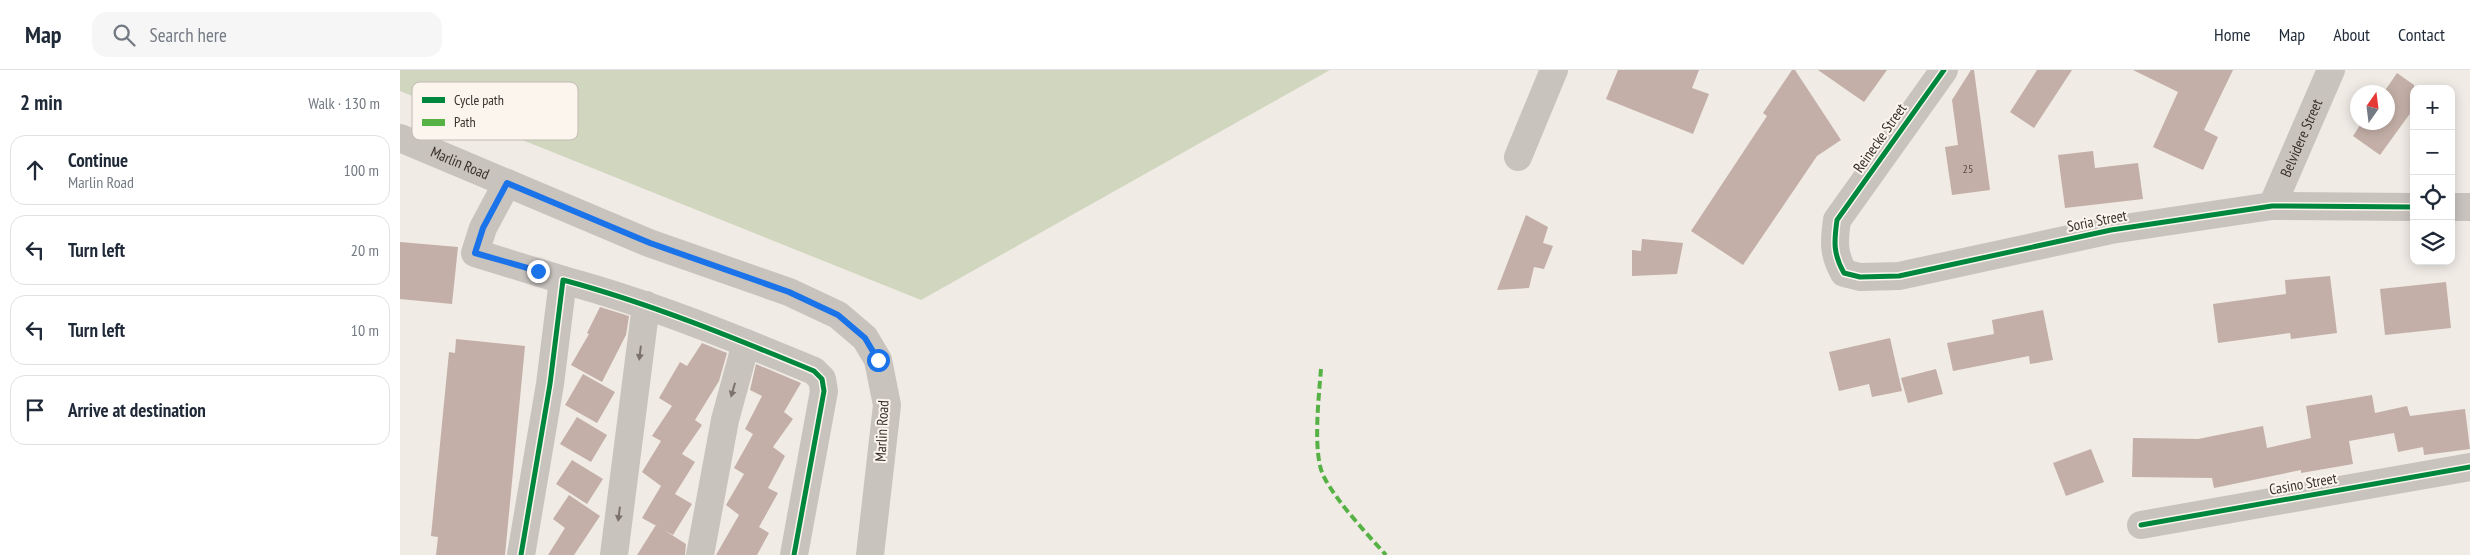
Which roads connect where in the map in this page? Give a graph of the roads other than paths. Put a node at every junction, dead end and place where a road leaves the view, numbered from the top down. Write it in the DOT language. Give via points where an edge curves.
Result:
graph roads {
  1 [pos="1554,70"];
  2 [pos="1944,70"];
  3 [pos="2331,70"];
  4 [pos="400,138"];
  5 [pos="1518,157"];
  6 [pos="507,183"];
  7 [pos="2272,206"];
  8 [pos="2410,207"];
  9 [pos="2455,207"];
  10 [pos="2470,207"];
  11 [pos="1837,220"];
  12 [pos="563,280"];
  13 [pos="646,305"];
  14 [pos="746,343"];
  15 [pos="2470,467"];
  16 [pos="2141,525"];
  17 [pos="521,555"];
  18 [pos="614,555"];
  19 [pos="700,555"];
  20 [pos="794,555"];
  21 [pos="870,555"];
  1 -- 5 [label="street"];
  2 -- 11 [label="street, Reinecke Street"];
  3 -- 7 [label="street, Belvidere Street"];
  4 -- 6 [label="street, Marlin Road"];
  6 -- 12 [label="street" via="483,228 475,253"];
  6 -- 21 [label="street, Marlin Road" via="650,243 789,292 838,315 865,338 878,360 887,406"];
  7 -- 8 [label="street, Soria Street"];
  7 -- 11 [label="street, Soria Street" via="2111,230 1899,276 1860,278 1844,273 1837,261 1833,244"];
  9 -- 10 [label="street"];
  12 -- 13 [label="street"];
  12 -- 17 [label="street" via="550,384"];
  13 -- 14 [label="street"];
  13 -- 18 [label="street, one-way"];
  14 -- 19 [label="street, one-way" via="724,420"];
  14 -- 20 [label="street" via="814,371 822,380 824,391"];
  15 -- 16 [label="street, Casino Street"];
}
